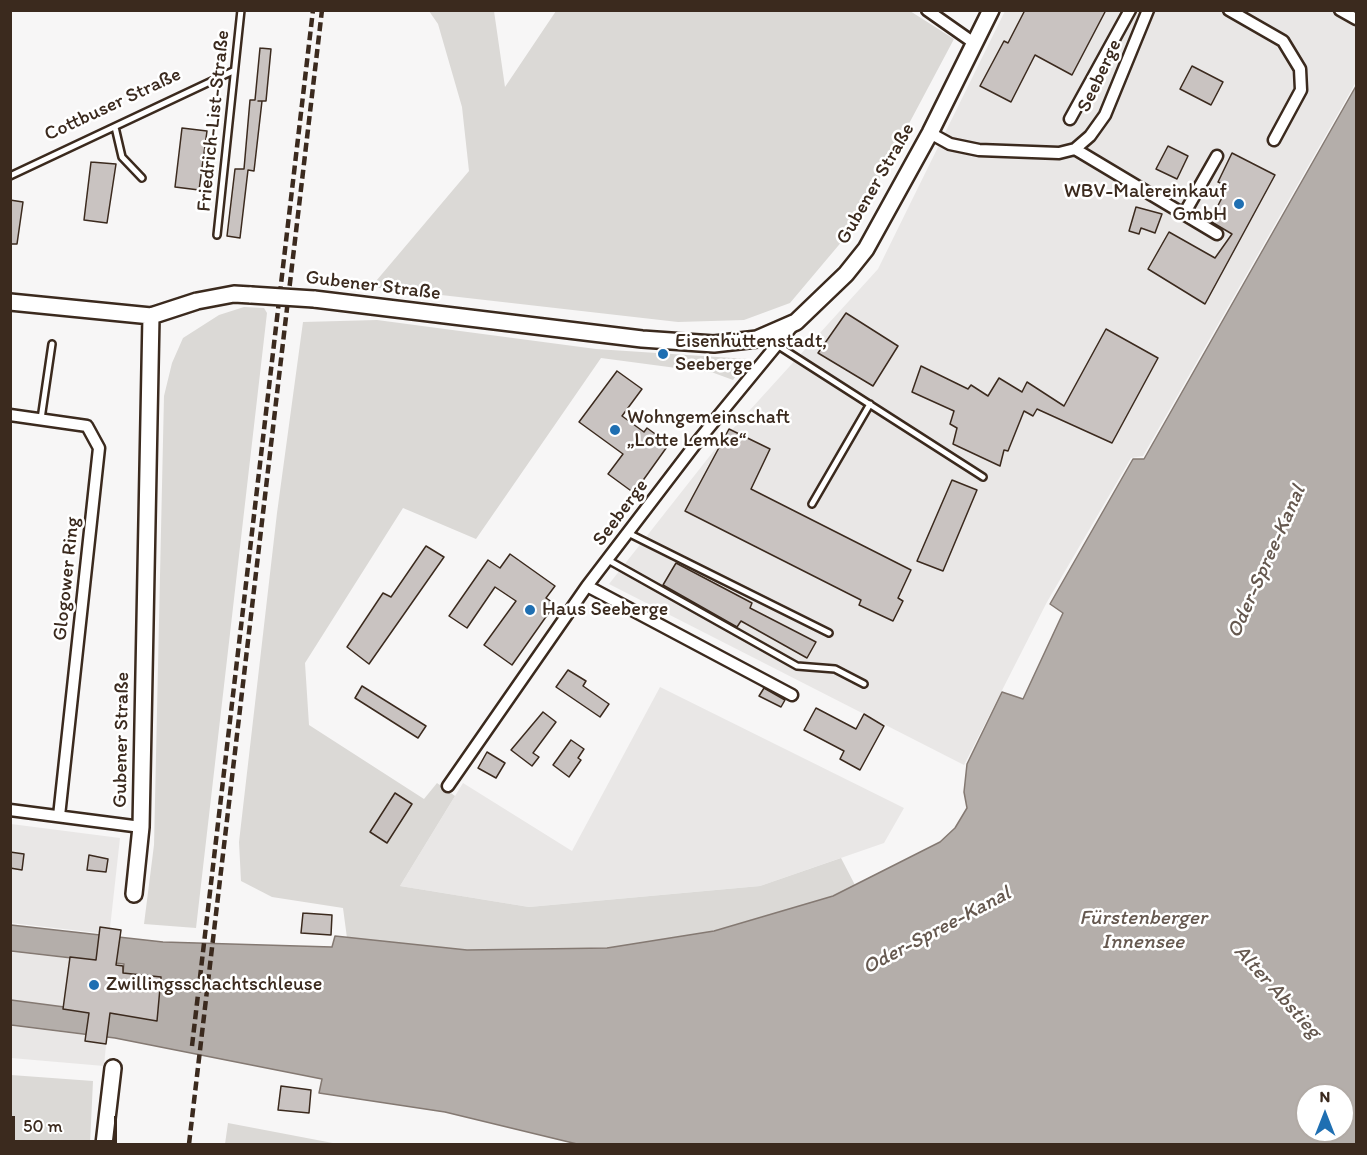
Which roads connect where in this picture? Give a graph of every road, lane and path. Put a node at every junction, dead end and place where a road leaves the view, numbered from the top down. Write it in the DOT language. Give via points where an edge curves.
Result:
graph roads {
  1 [pos="242,10"];
  2 [pos="927,10"];
  3 [pos="991,10"];
  4 [pos="1130,10"];
  5 [pos="1148,10"];
  6 [pos="1229,10"];
  7 [pos="1340,10"];
  8 [pos="1356,19"];
  9 [pos="974,43"];
  10 [pos="233,71"];
  11 [pos="1070,119"];
  12 [pos="115,127"];
  13 [pos="930,133"];
  14 [pos="1274,140"];
  15 [pos="1075,149"];
  16 [pos="1217,156"];
  17 [pos="10,176"];
  18 [pos="142,178"];
  19 [pos="1184,214"];
  20 [pos="1217,234"];
  21 [pos="217,235"];
  22 [pos="10,302"];
  23 [pos="151,316"];
  24 [pos="796,322"];
  25 [pos="52,344"];
  26 [pos="777,345"];
  27 [pos="870,404"];
  28 [pos="10,414"];
  29 [pos="41,419"];
  30 [pos="983,477"];
  31 [pos="812,504"];
  32 [pos="628,532"];
  33 [pos="608,560"];
  34 [pos="587,586"];
  35 [pos="829,633"];
  36 [pos="864,684"];
  37 [pos="792,695"];
  38 [pos="448,786"];
  39 [pos="10,810"];
  40 [pos="59,816"];
  41 [pos="141,827"];
  42 [pos="134,894"];
  43 [pos="113,1068"];
  44 [pos="104,1144"];
  1 -- 10 [label="lane, Friedrich-List-Straße"];
  2 -- 9 [label="street"];
  3 -- 9 [label="main road, Gubener Straße"];
  4 -- 11 [label="street, Seeberge"];
  5 -- 15 [label="street, Seeberge" via="1105,114"];
  6 -- 14 [label="street" via="1282,41 1300,69 1301,90"];
  7 -- 8 [label="street"];
  9 -- 13 [label="main road, Gubener Straße"];
  10 -- 12 [label="lane, Cottbuser Straße"];
  10 -- 21 [label="lane, Friedrich-List-Straße"];
  12 -- 17 [label="lane, Cottbuser Straße"];
  12 -- 18 [label="lane" via="122,157"];
  13 -- 15 [label="street" via="950,144 979,150 1059,153"];
  13 -- 24 [label="main road, Gubener Straße" via="866,249"];
  15 -- 19 [label="street"];
  16 -- 19 [label="street"];
  19 -- 20 [label="street"];
  22 -- 23 [label="main road"];
  23 -- 24 [label="main road, Gubener Straße, bridge" via="234,294 314,299 642,339 714,344 757,339"];
  23 -- 41 [label="main road, Gubener Straße"];
  24 -- 26 [label="street, Seeberge"];
  25 -- 29 [label="lane"];
  26 -- 27 [label="lane"];
  26 -- 32 [label="street, Seeberge"];
  27 -- 30 [label="lane"];
  27 -- 31 [label="lane"];
  28 -- 29 [label="street, Glogower Ring"];
  29 -- 40 [label="street, Glogower Ring" via="87,426 99,448"];
  32 -- 33 [label="street, Seeberge"];
  32 -- 35 [label="lane"];
  33 -- 34 [label="street, Seeberge"];
  33 -- 36 [label="lane" via="797,666 835,669"];
  34 -- 37 [label="street"];
  34 -- 38 [label="street, Seeberge"];
  39 -- 40 [label="street"];
  40 -- 41 [label="street"];
  41 -- 42 [label="main road, Gubener Straße"];
  43 -- 44 [label="main road"];
}
